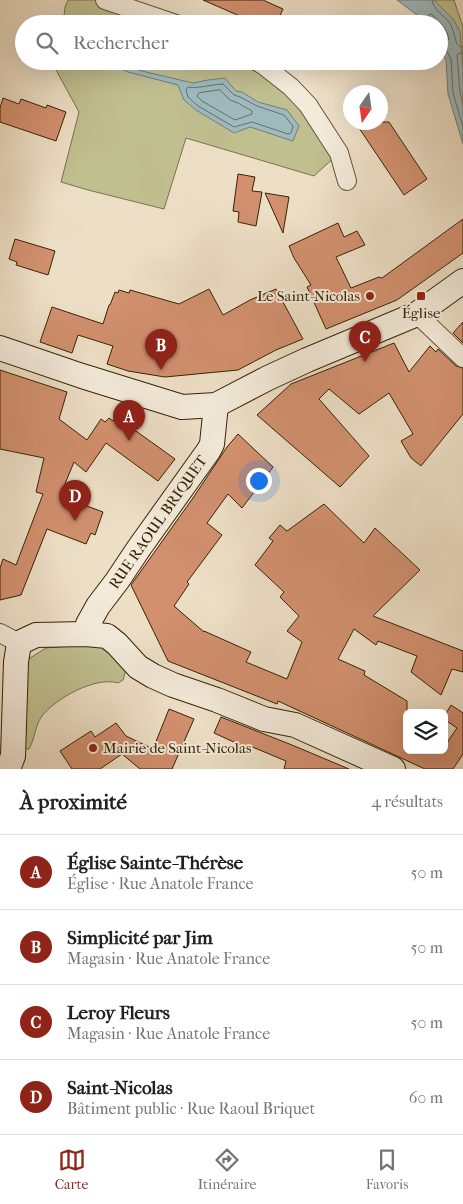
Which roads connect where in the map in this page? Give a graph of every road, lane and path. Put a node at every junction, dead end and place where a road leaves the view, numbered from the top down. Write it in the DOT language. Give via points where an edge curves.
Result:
graph roads {
  1 [pos="105,0"];
  2 [pos="149,15"];
  3 [pos="270,70"];
  4 [pos="347,182"];
  5 [pos="463,282"];
  6 [pos="417,314"];
  7 [pos="0,348"];
  8 [pos="463,358"];
  9 [pos="216,406"];
  10 [pos="86,634"];
  11 [pos="9,638"];
  12 [pos="11,763"];
  13 [pos="393,769"];
  1 -- 2 [label="street"];
  3 -- 4 [label="street" via="291,86 308,105 339,152"];
  5 -- 6 [label="street"];
  6 -- 8 [label="street"];
  6 -- 9 [label="street" via="307,360"];
  7 -- 9 [label="street" via="182,407"];
  9 -- 10 [label="street, RUE RAOUL BRIQUET" via="209,450 98,606"];
  10 -- 11 [label="street"];
  10 -- 13 [label="street" via="107,636 138,667 173,685 264,719 295,725"];
  11 -- 12 [label="street" via="16,662"];
}
